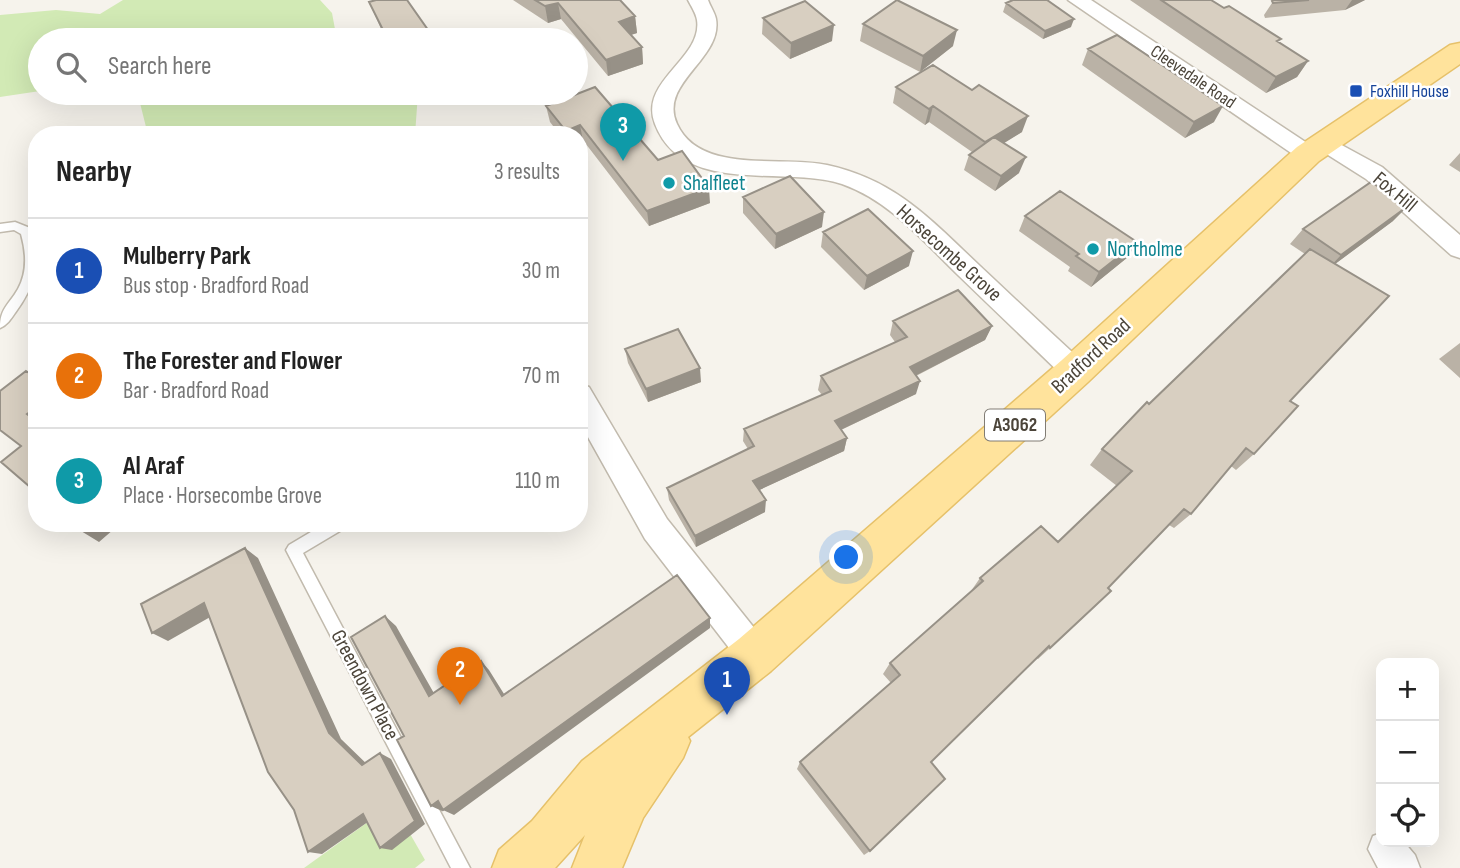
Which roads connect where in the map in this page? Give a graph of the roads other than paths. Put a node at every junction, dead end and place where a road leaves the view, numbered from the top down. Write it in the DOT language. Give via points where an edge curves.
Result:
graph roads {
  1 [pos="698,0"];
  2 [pos="1078,0"];
  3 [pos="1460,51"];
  4 [pos="1316,148"];
  5 [pos="0,228"];
  6 [pos="28,240"];
  7 [pos="1460,249"];
  8 [pos="28,283"];
  9 [pos="0,323"];
  10 [pos="1075,371"];
  11 [pos="588,411"];
  12 [pos="325,532"];
  13 [pos="755,655"];
  14 [pos="699,702"];
  15 [pos="461,868"];
  16 [pos="517,868"];
  17 [pos="597,868"];
  1 -- 10 [label="street, Horsecombe Grove" via="706,26 702,45 665,92 662,109 679,144 694,156 717,164 823,172 873,189 906,210"];
  2 -- 4 [label="street, Cleevedale Road"];
  3 -- 4 [label="main road, Bradford Road / A3062"];
  4 -- 7 [label="street, Fox Hill" via="1374,173"];
  4 -- 10 [label="main road, Bradford Road / A3062"];
  5 -- 6 [label="lane" via="15,226 26,231"];
  8 -- 9 [label="lane"];
  10 -- 13 [label="main road, Bradford Road / A3062"];
  11 -- 13 [label="street" via="656,528"];
  12 -- 15 [label="lane, Greendown Place" via="295,550"];
  13 -- 14 [label="main road, Bradford Road / A3062"];
  14 -- 16 [label="main road, Bradford Road / A3062" via="599,778 550,839"];
  14 -- 17 [label="main road, Bradford Road / A3062" via="641,771 622,803"];
}
